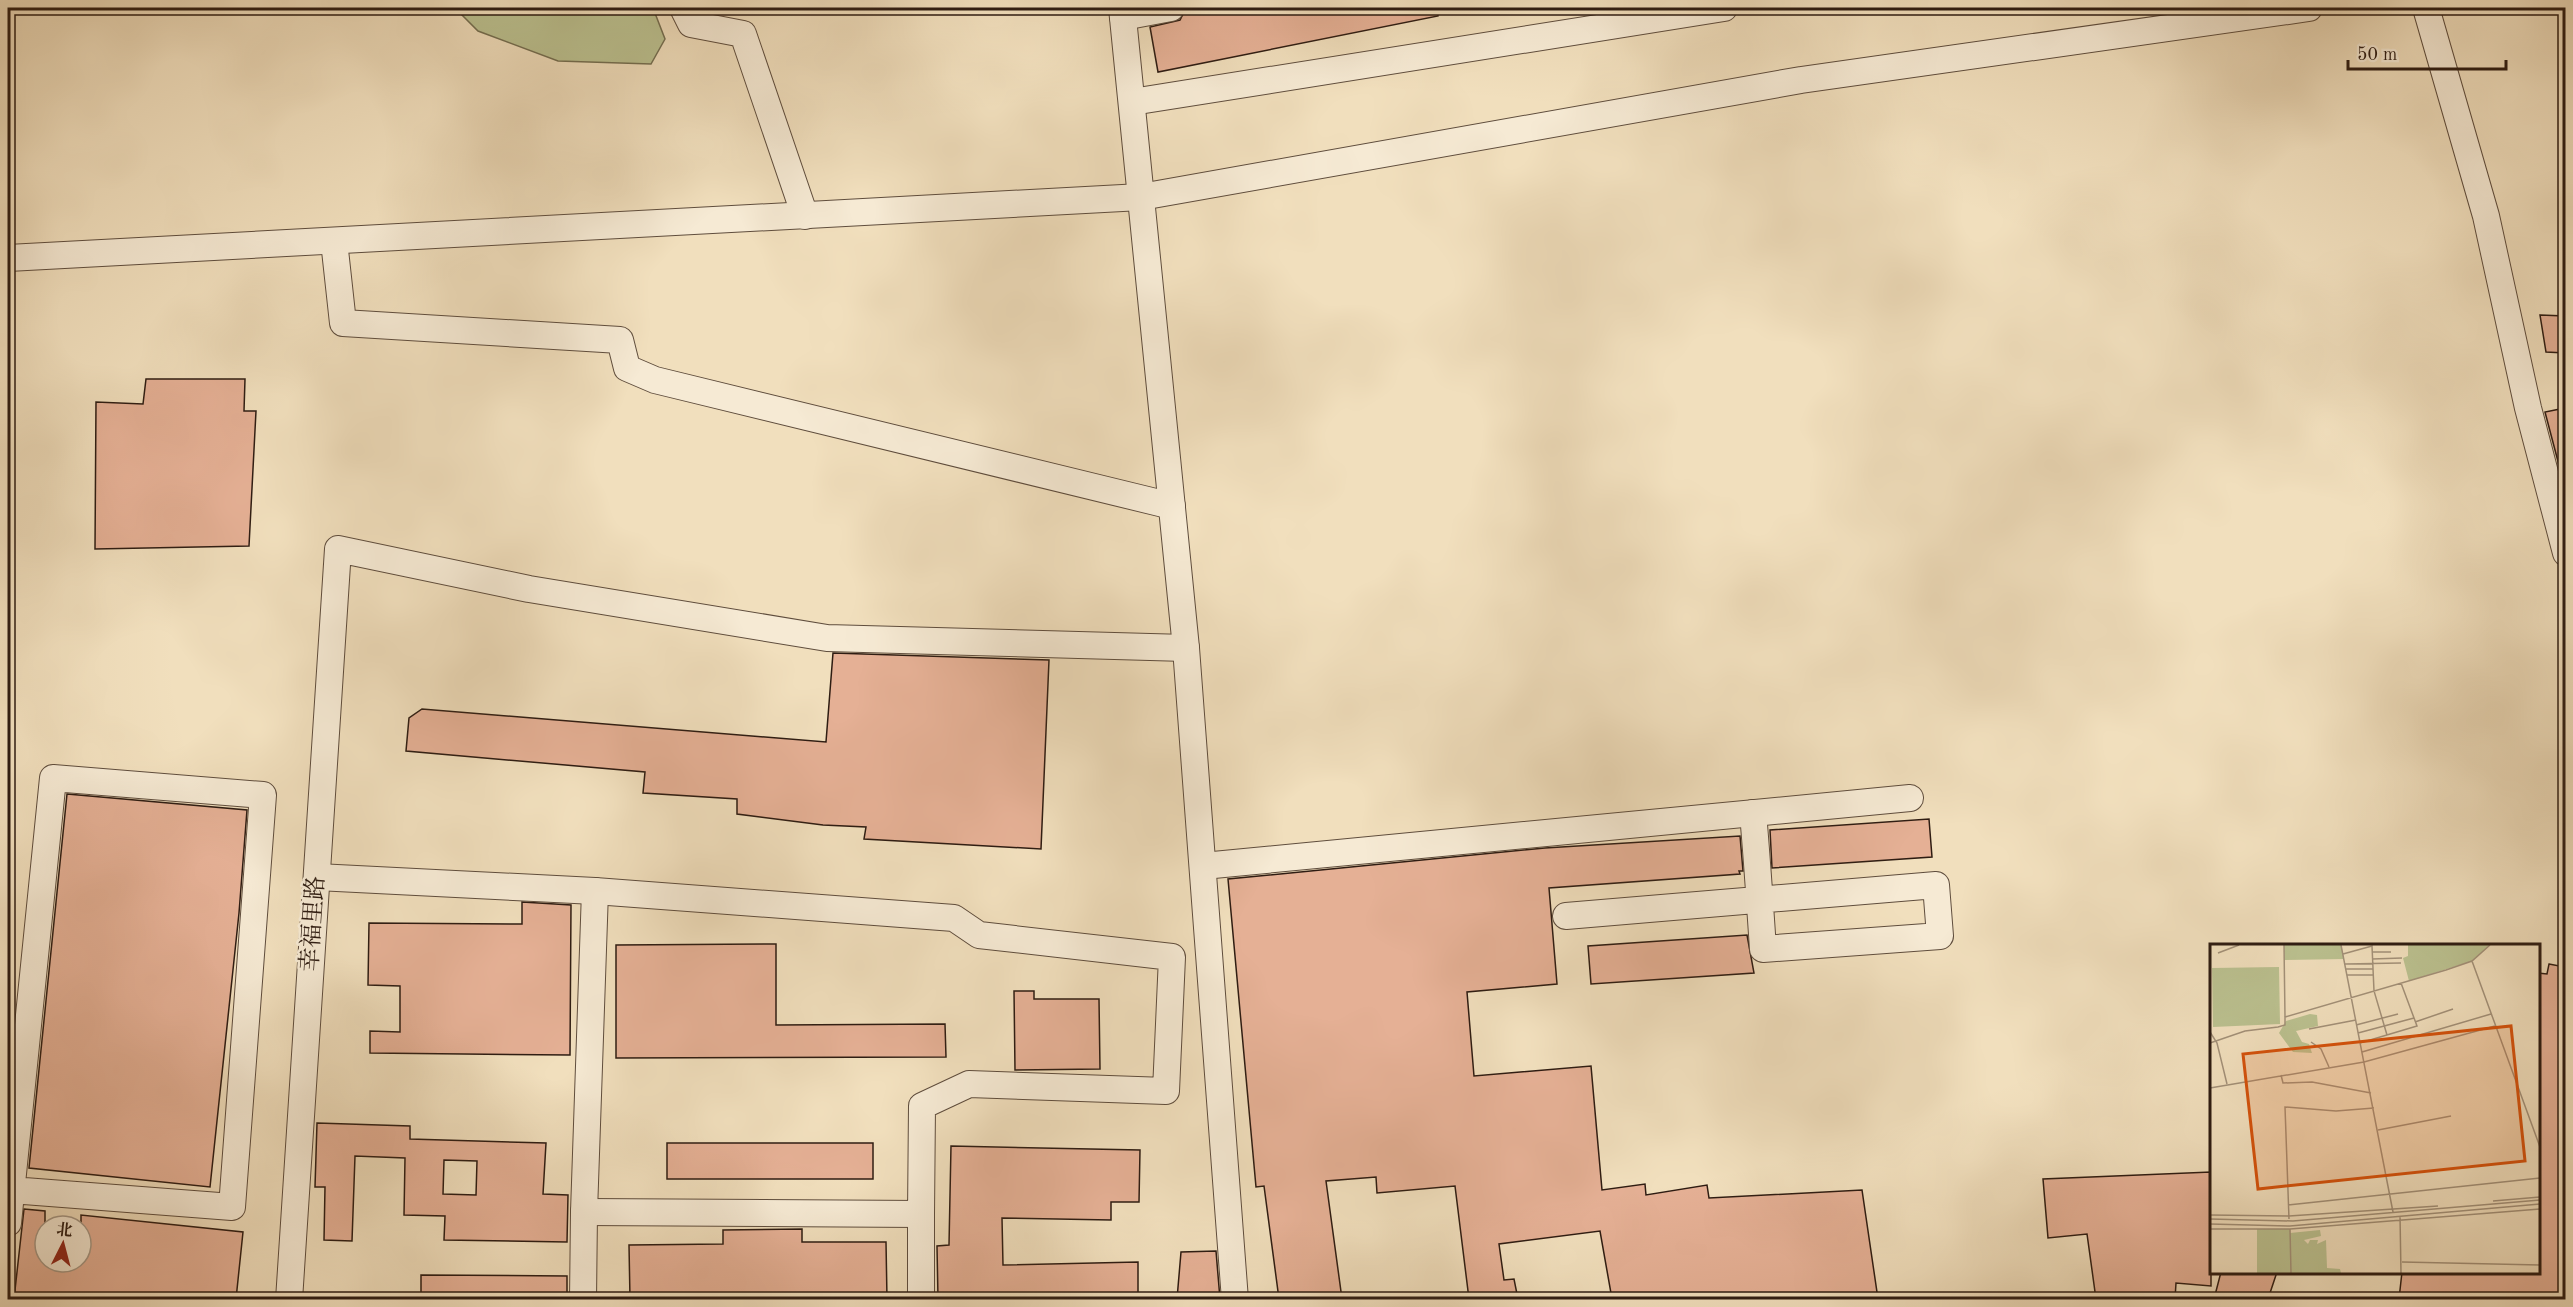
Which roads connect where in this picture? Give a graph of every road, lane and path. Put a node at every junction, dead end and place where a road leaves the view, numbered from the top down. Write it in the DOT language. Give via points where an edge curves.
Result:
graph roads {
  1 [pos="683,8"];
  2 [pos="1171,8"];
  3 [pos="1724,8"];
  4 [pos="2309,8"];
  5 [pos="2427,8"];
  6 [pos="1123,12"];
  7 [pos="1132,102"];
  8 [pos="1142,197"];
  9 [pos="805,216"];
  10 [pos="334,242"];
  11 [pos="8,258"];
  12 [pos="1172,506"];
  13 [pos="2565,552"];
  14 [pos="1186,648"];
  15 [pos="1910,798"];
  16 [pos="1754,813"];
  17 [pos="1203,866"];
  18 [pos="317,877"];
  19 [pos="595,891"];
  20 [pos="1760,900"];
  21 [pos="1566,916"];
  22 [pos="11,1190"];
  23 [pos="584,1212"];
  24 [pos="921,1214"];
  25 [pos="8,1223"];
  26 [pos="290,1299"];
  27 [pos="583,1299"];
  28 [pos="921,1299"];
  29 [pos="1235,1299"];
  1 -- 9 [label="street" via="691,24 743,34"];
  2 -- 6 [label="street"];
  3 -- 7 [label="street"];
  4 -- 8 [label="street" via="1801,80"];
  5 -- 13 [label="street" via="2486,216 2528,408"];
  6 -- 7 [label="street"];
  7 -- 8 [label="street"];
  8 -- 9 [label="street"];
  8 -- 12 [label="street"];
  9 -- 10 [label="street"];
  10 -- 11 [label="street"];
  10 -- 12 [label="street" via="343,323 620,340 627,368 655,380"];
  12 -- 14 [label="street"];
  14 -- 17 [label="street"];
  14 -- 18 [label="street, 幸福里路" via="827,638 529,588 338,549"];
  15 -- 16 [label="street"];
  16 -- 17 [label="street"];
  16 -- 20 [label="street"];
  17 -- 29 [label="street"];
  18 -- 19 [label="street"];
  18 -- 26 [label="street, 幸福里路"];
  19 -- 23 [label="street"];
  19 -- 24 [label="street" via="954,918 979,934 1172,957 1166,1091 969,1084 922,1106"];
  20 -- 20 [label="street" via="1763,949 1940,936 1936,885"];
  20 -- 21 [label="street"];
  22 -- 22 [label="street" via="53,778 263,795 232,1207"];
  22 -- 25 [label="street"];
  23 -- 24 [label="street"];
  23 -- 27 [label="street"];
  24 -- 28 [label="street"];
}
